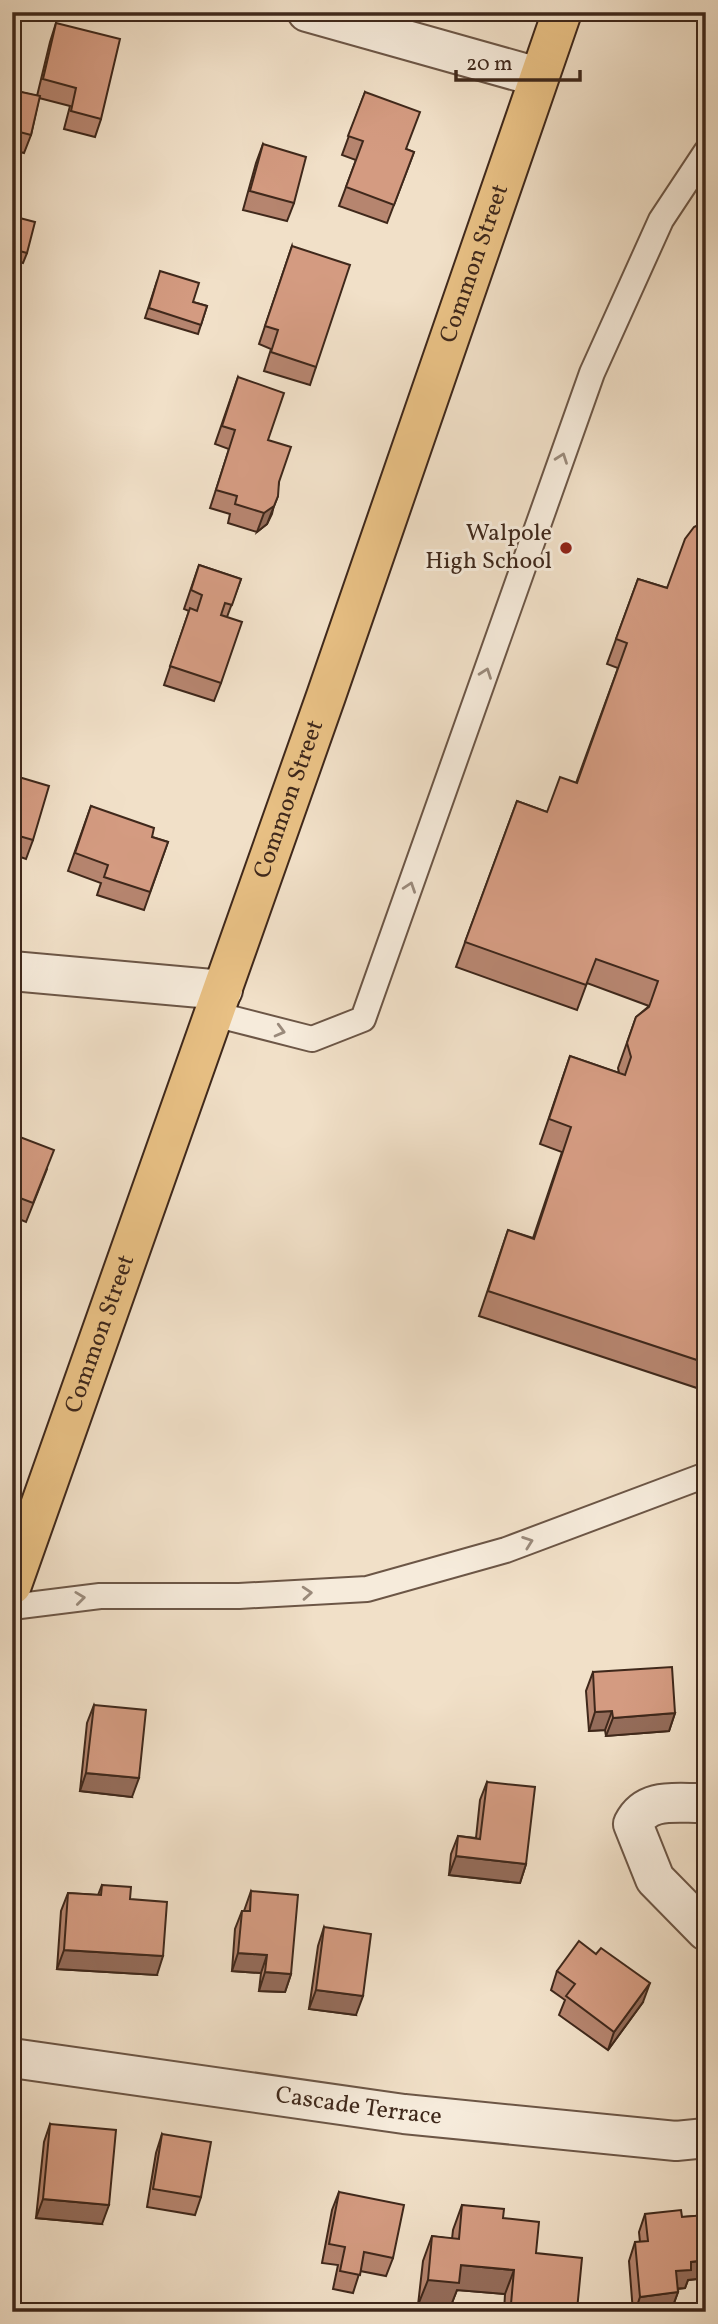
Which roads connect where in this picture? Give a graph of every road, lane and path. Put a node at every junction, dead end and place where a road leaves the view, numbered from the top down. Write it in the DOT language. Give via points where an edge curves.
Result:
graph roads {
  1 [pos="307,12"];
  2 [pos="562,12"];
  3 [pos="538,77"];
  4 [pos="706,152"];
  5 [pos="12,971"];
  6 [pos="218,1002"];
  7 [pos="706,1475"];
  8 [pos="12,1585"];
  9 [pos="12,1606"];
  10 [pos="706,1803"];
  11 [pos="706,1931"];
  12 [pos="12,2058"];
  13 [pos="706,2138"];
  1 -- 3 [label="street"];
  2 -- 3 [label="main road, Common Street"];
  3 -- 6 [label="main road, Common Street"];
  6 -- 4 [label="lane, one-way" via="312,1039 363,1019 592,373 661,220"];
  5 -- 6 [label="street"];
  6 -- 8 [label="main road, Common Street"];
  9 -- 7 [label="lane, one-way" via="100,1596 239,1597 367,1589 506,1550"];
  10 -- 11 [label="street" via="652,1804 639,1811 633,1824 655,1879"];
  12 -- 13 [label="street, Cascade Terrace" via="404,2114 676,2141"];
}
